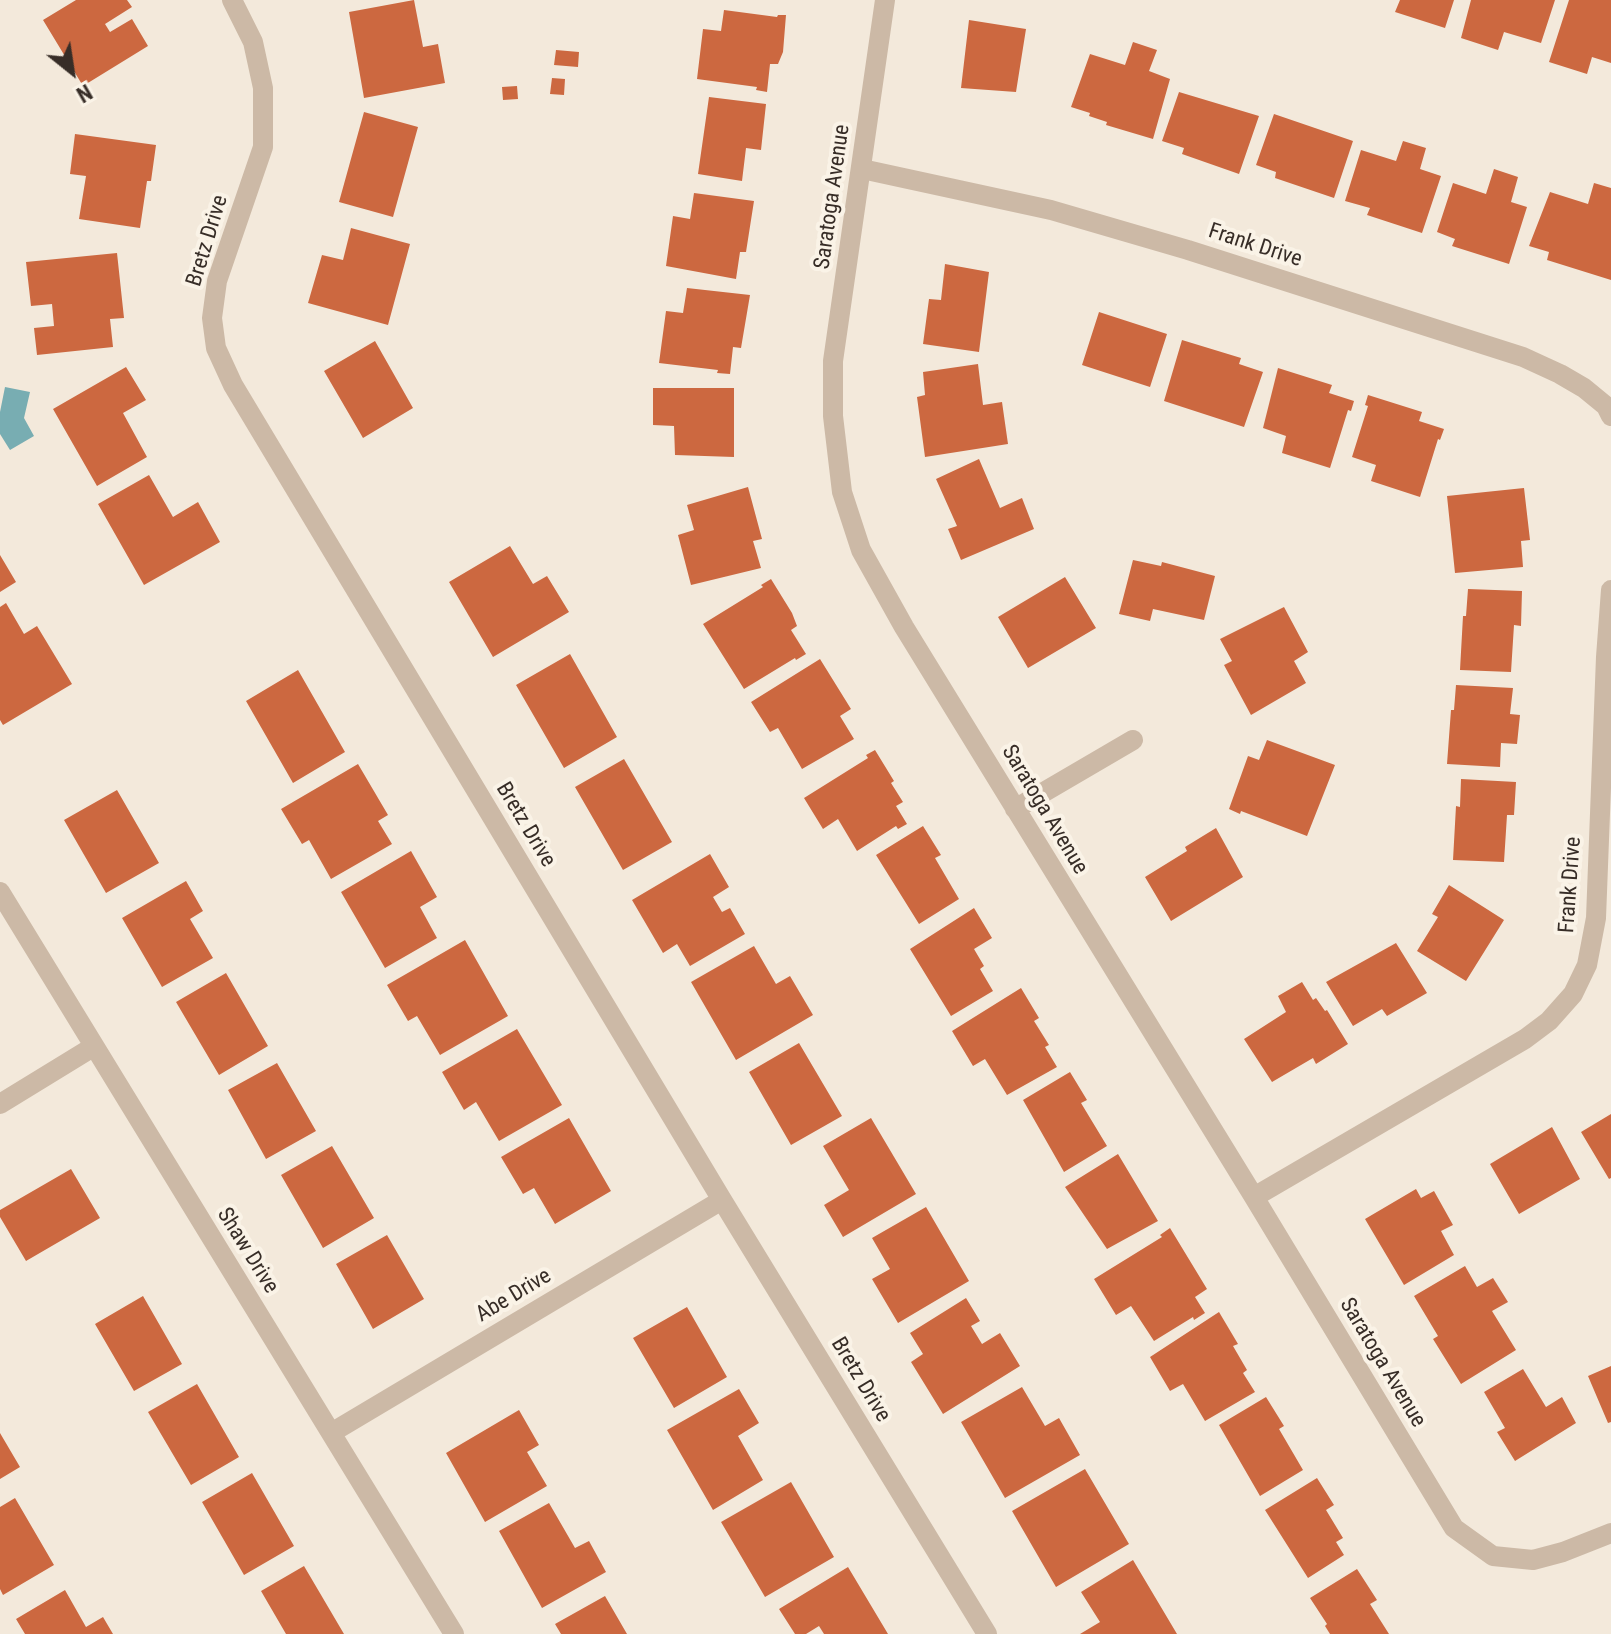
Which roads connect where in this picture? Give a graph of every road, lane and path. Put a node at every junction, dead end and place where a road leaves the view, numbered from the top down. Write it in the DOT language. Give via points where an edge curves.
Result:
graph roads {
  1 [pos="232,0"];
  2 [pos="885,0"];
  3 [pos="862,169"];
  4 [pos="1611,416"];
  5 [pos="1611,590"];
  6 [pos="1133,740"];
  7 [pos="1015,809"];
  8 [pos="0,892"];
  9 [pos="93,1047"];
  10 [pos="0,1104"];
  11 [pos="1254,1197"];
  12 [pos="722,1200"];
  13 [pos="331,1433"];
  14 [pos="1611,1533"];
  15 [pos="454,1634"];
  16 [pos="987,1634"];
  1 -- 12 [label="street, Bretz Drive" via="253,42 263,88 263,147 217,281 212,318 216,348 233,385"];
  2 -- 3 [label="street, Saratoga Avenue"];
  3 -- 4 [label="street, Frank Drive" via="1066,215 1523,357 1584,388"];
  3 -- 7 [label="street, Saratoga Avenue" via="833,361 842,492 868,563"];
  5 -- 11 [label="street, Frank Drive" via="1596,918 1587,965 1573,994 1525,1039"];
  6 -- 7 [label="street"];
  7 -- 11 [label="street, Saratoga Avenue"];
  8 -- 9 [label="street, Shaw Drive"];
  9 -- 10 [label="street"];
  9 -- 13 [label="street, Shaw Drive"];
  11 -- 14 [label="street, Saratoga Avenue" via="1454,1528 1493,1556 1533,1560"];
  12 -- 13 [label="street, Abe Drive"];
  12 -- 16 [label="street, Bretz Drive"];
  13 -- 15 [label="street, Shaw Drive"];
}
